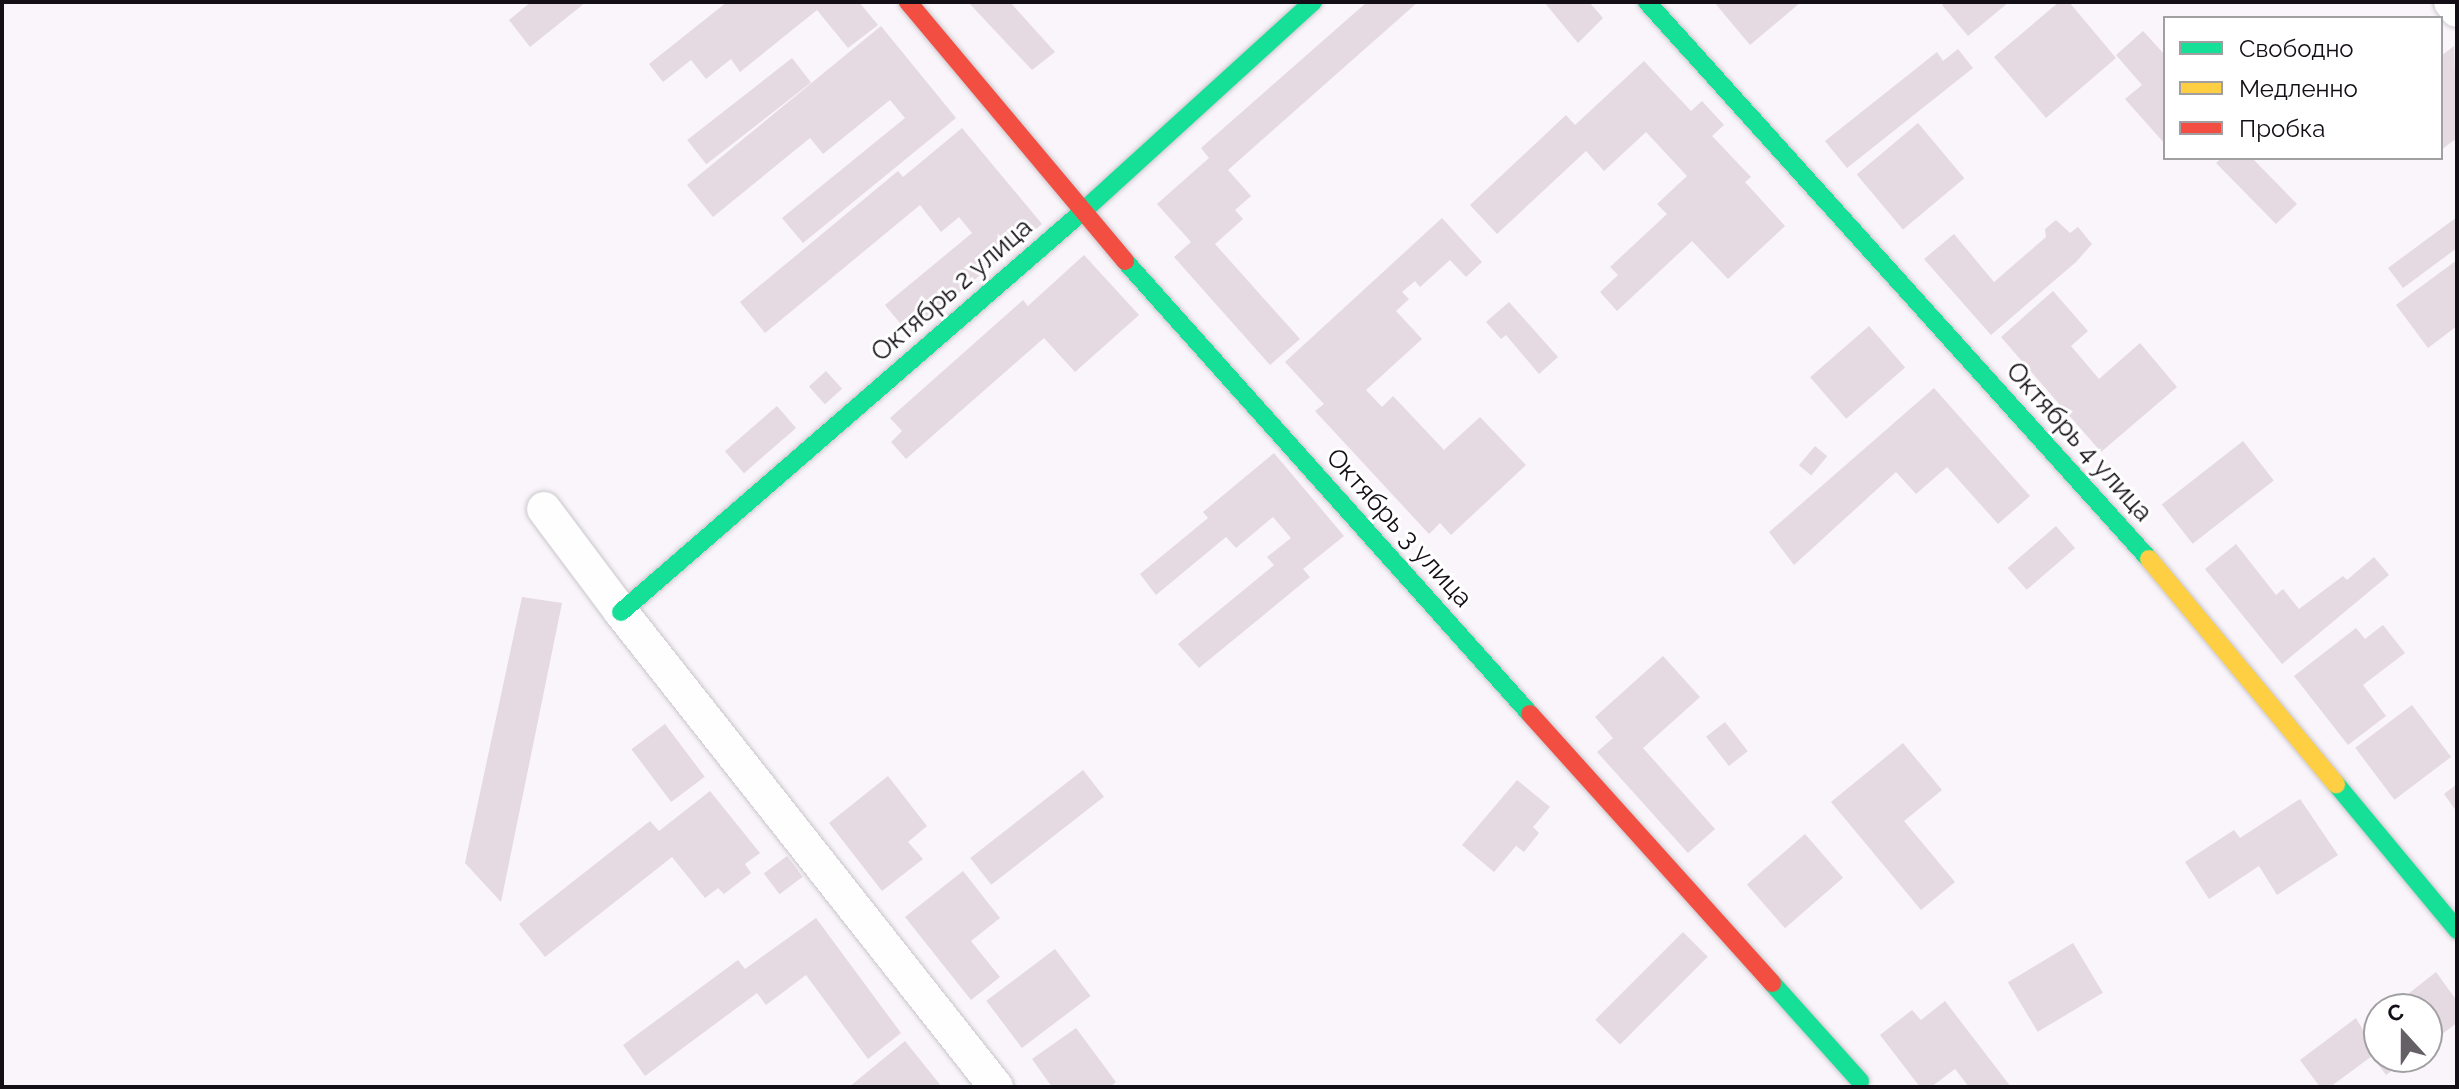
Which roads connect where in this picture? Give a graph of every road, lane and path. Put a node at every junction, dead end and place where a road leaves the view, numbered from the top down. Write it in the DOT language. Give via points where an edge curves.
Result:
graph roads {
  1 [pos="908,2"];
  2 [pos="1313,2"];
  3 [pos="1647,2"];
  4 [pos="2451,2"];
  5 [pos="2457,10"];
  6 [pos="1081,213"];
  7 [pos="544,509"];
  8 [pos="621,612"];
  9 [pos="2457,930"];
  10 [pos="1860,1081"];
  11 [pos="996,1087"];
  1 -- 6 [label="street, Октябрь 3 улица"];
  2 -- 6 [label="street, Октябрь 2 улица"];
  3 -- 9 [label="street, Октябрь 4 улица" via="2134,541"];
  4 -- 5 [label="street"];
  6 -- 8 [label="street, Октябрь 2 улица"];
  6 -- 10 [label="street, Октябрь 3 улица"];
  7 -- 8 [label="street"];
  8 -- 11 [label="street"];
}
